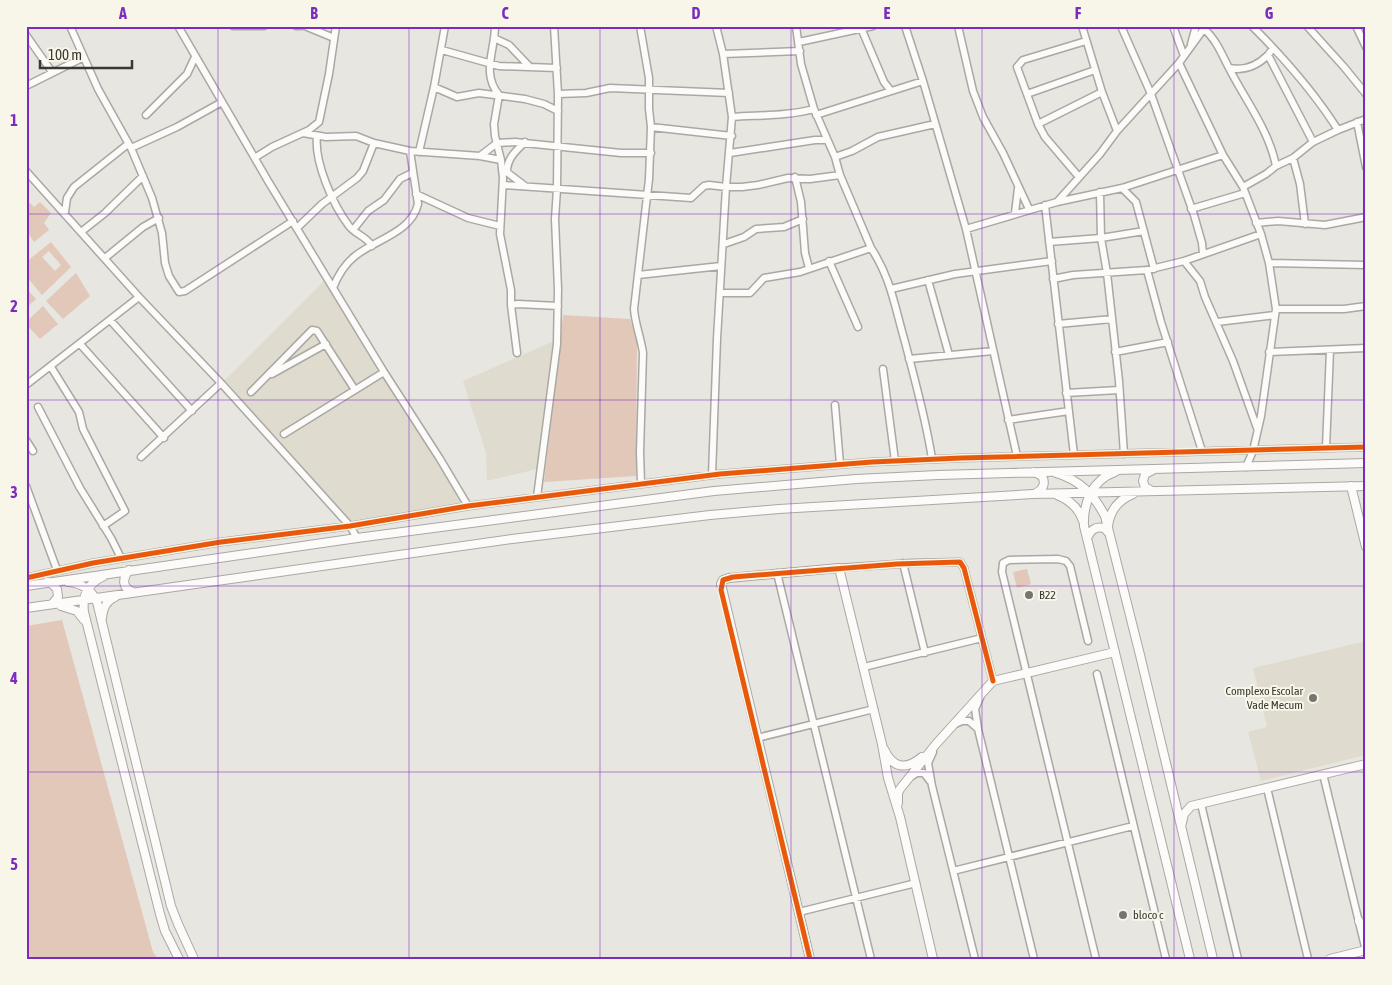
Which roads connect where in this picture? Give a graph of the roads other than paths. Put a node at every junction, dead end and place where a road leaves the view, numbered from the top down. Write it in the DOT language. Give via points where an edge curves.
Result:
graph roads {
  1 [pos="70,26"];
  2 [pos="233,26"];
  3 [pos="264,26"];
  4 [pos="296,26"];
  5 [pos="303,26"];
  6 [pos="336,26"];
  7 [pos="445,26"];
  8 [pos="495,26"];
  9 [pos="640,26"];
  10 [pos="716,26"];
  11 [pos="796,26"];
  12 [pos="873,26"];
  13 [pos="905,26"];
  14 [pos="958,26"];
  15 [pos="1082,26"];
  16 [pos="1121,26"];
  17 [pos="1173,26"];
  18 [pos="1196,26"];
  19 [pos="1252,26"];
  20 [pos="1307,26"];
  21 [pos="1356,26"];
  22 [pos="555,27"];
  23 [pos="180,28"];
  24 [pos="316,28"];
  25 [pos="861,28"];
  26 [pos="1205,28"];
  27 [pos="838,30"];
  28 [pos="26,35"];
  29 [pos="334,38"];
  30 [pos="494,38"];
  31 [pos="1086,41"];
  32 [pos="799,42"];
  33 [pos="1366,47"];
  34 [pos="1274,48"];
  35 [pos="1190,49"];
  36 [pos="442,50"];
  37 [pos="800,51"];
  38 [pos="723,54"];
  39 [pos="84,56"];
  40 [pos="1184,56"];
  41 [pos="1268,56"];
  42 [pos="195,57"];
  43 [pos="490,63"];
  44 [pos="1179,63"];
  45 [pos="529,66"];
  46 [pos="557,68"];
  47 [pos="1229,68"];
  48 [pos="1095,70"];
  49 [pos="52,72"];
  50 [pos="923,82"];
  51 [pos="26,86"];
  52 [pos="434,87"];
  53 [pos="650,89"];
  54 [pos="891,91"];
  55 [pos="1102,92"];
  56 [pos="729,93"];
  57 [pos="558,94"];
  58 [pos="1027,94"];
  59 [pos="1150,94"];
  60 [pos="1366,94"];
  61 [pos="499,95"];
  62 [pos="222,102"];
  63 [pos="558,111"];
  64 [pos="815,112"];
  65 [pos="146,115"];
  66 [pos="732,117"];
  67 [pos="1366,120"];
  68 [pos="1357,122"];
  69 [pos="935,124"];
  70 [pos="1038,124"];
  71 [pos="652,127"];
  72 [pos="1338,130"];
  73 [pos="1118,131"];
  74 [pos="304,133"];
  75 [pos="317,136"];
  76 [pos="732,136"];
  77 [pos="827,140"];
  78 [pos="525,142"];
  79 [pos="1313,142"];
  80 [pos="374,143"];
  81 [pos="497,143"];
  82 [pos="545,144"];
  83 [pos="557,145"];
  84 [pos="130,146"];
  85 [pos="410,151"];
  86 [pos="419,152"];
  87 [pos="650,153"];
  88 [pos="730,153"];
  89 [pos="1223,155"];
  90 [pos="480,156"];
  91 [pos="557,157"];
  92 [pos="835,157"];
  93 [pos="256,158"];
  94 [pos="1294,158"];
  95 [pos="502,160"];
  96 [pos="1276,166"];
  97 [pos="1366,167"];
  98 [pos="505,170"];
  99 [pos="1177,170"];
  100 [pos="26,171"];
  101 [pos="412,173"];
  102 [pos="840,174"];
  103 [pos="143,176"];
  104 [pos="795,177"];
  105 [pos="1079,177"];
  106 [pos="503,185"];
  107 [pos="525,186"];
  108 [pos="1018,186"];
  109 [pos="726,187"];
  110 [pos="1122,188"];
  111 [pos="557,189"];
  112 [pos="1244,190"];
  113 [pos="1100,192"];
  114 [pos="416,194"];
  115 [pos="647,196"];
  116 [pos="333,197"];
  117 [pos="1057,202"];
  118 [pos="1045,205"];
  119 [pos="1029,209"];
  120 [pos="1191,209"];
  121 [pos="65,212"];
  122 [pos="1015,213"];
  123 [pos="1366,217"];
  124 [pos="159,218"];
  125 [pos="803,219"];
  126 [pos="293,221"];
  127 [pos="1256,223"];
  128 [pos="1304,224"];
  129 [pos="500,226"];
  130 [pos="297,228"];
  131 [pos="966,229"];
  132 [pos="353,230"];
  133 [pos="1144,231"];
  134 [pos="81,232"];
  135 [pos="1261,234"];
  136 [pos="1101,238"];
  137 [pos="1049,242"];
  138 [pos="724,244"];
  139 [pos="372,246"];
  140 [pos="871,248"];
  141 [pos="1202,254"];
  142 [pos="104,258"];
  143 [pos="829,261"];
  144 [pos="1184,261"];
  145 [pos="1052,262"];
  146 [pos="1269,264"];
  147 [pos="1366,265"];
  148 [pos="721,266"];
  149 [pos="809,268"];
  150 [pos="1150,269"];
  151 [pos="975,272"];
  152 [pos="1107,273"];
  153 [pos="638,275"];
  154 [pos="1053,279"];
  155 [pos="928,280"];
  156 [pos="333,288"];
  157 [pos="891,289"];
  158 [pos="720,293"];
  159 [pos="139,297"];
  160 [pos="511,305"];
  161 [pos="558,306"];
  162 [pos="1366,306"];
  163 [pos="1275,312"];
  164 [pos="1112,319"];
  165 [pos="110,320"];
  166 [pos="1217,322"];
  167 [pos="1058,324"];
  168 [pos="858,327"];
  169 [pos="1168,342"];
  170 [pos="80,344"];
  171 [pos="326,344"];
  172 [pos="1366,348"];
  173 [pos="1330,350"];
  174 [pos="993,351"];
  175 [pos="1116,352"];
  176 [pos="1269,352"];
  177 [pos="517,353"];
  178 [pos="949,355"];
  179 [pos="909,359"];
  180 [pos="51,367"];
  181 [pos="882,369"];
  182 [pos="384,372"];
  183 [pos="265,378"];
  184 [pos="221,383"];
  185 [pos="26,385"];
  186 [pos="355,390"];
  187 [pos="1119,390"];
  188 [pos="251,392"];
  189 [pos="1066,393"];
  190 [pos="834,405"];
  191 [pos="38,408"];
  192 [pos="192,411"];
  193 [pos="1069,411"];
  194 [pos="1008,420"];
  195 [pos="1257,430"];
  196 [pos="284,434"];
  197 [pos="164,438"];
  198 [pos="26,440"];
  199 [pos="1366,447"];
  200 [pos="1326,448"];
  201 [pos="33,451"];
  202 [pos="1253,451"];
  203 [pos="1202,452"];
  204 [pos="1124,454"];
  205 [pos="1074,455"];
  206 [pos="1017,456"];
  207 [pos="141,457"];
  208 [pos="932,459"];
  209 [pos="895,461"];
  210 [pos="1366,463"];
  211 [pos="840,464"];
  212 [pos="1246,466"];
  213 [pos="1118,470"];
  214 [pos="1155,470"];
  215 [pos="1032,472"];
  216 [pos="712,475"];
  217 [pos="641,484"];
  218 [pos="26,486"];
  219 [pos="1351,486"];
  220 [pos="1366,486"];
  221 [pos="1138,492"];
  222 [pos="1155,492"];
  223 [pos="1090,493"];
  224 [pos="1033,494"];
  225 [pos="1048,494"];
  226 [pos="537,497"];
  227 [pos="468,506"];
  228 [pos="103,526"];
  229 [pos="350,526"];
  230 [pos="1084,526"];
  231 [pos="1109,533"];
  232 [pos="357,538"];
  233 [pos="1087,538"];
  234 [pos="1366,547"];
  235 [pos="121,558"];
  236 [pos="903,564"];
  237 [pos="839,568"];
  238 [pos="57,570"];
  239 [pos="129,570"];
  240 [pos="110,573"];
  241 [pos="777,573"];
  242 [pos="26,578"];
  243 [pos="57,581"];
  244 [pos="47,582"];
  245 [pos="26,586"];
  246 [pos="87,589"];
  247 [pos="133,592"];
  248 [pos="123,594"];
  249 [pos="95,598"];
  250 [pos="83,600"];
  251 [pos="51,604"];
  252 [pos="26,608"];
  253 [pos="102,627"];
  254 [pos="88,630"];
  255 [pos="982,638"];
  256 [pos="1088,642"];
  257 [pos="925,652"];
  258 [pos="1115,652"];
  259 [pos="864,667"];
  260 [pos="1026,674"];
  261 [pos="1097,674"];
  262 [pos="993,682"];
  263 [pos="981,694"];
  264 [pos="874,709"];
  265 [pos="814,724"];
  266 [pos="954,725"];
  267 [pos="978,729"];
  268 [pos="757,738"];
  269 [pos="882,744"];
  270 [pos="936,744"];
  271 [pos="1366,764"];
  272 [pos="901,765"];
  273 [pos="1323,774"];
  274 [pos="888,778"];
  275 [pos="906,781"];
  276 [pos="932,786"];
  277 [pos="1266,788"];
  278 [pos="1174,794"];
  279 [pos="1201,804"];
  280 [pos="1191,806"];
  281 [pos="900,817"];
  282 [pos="1182,825"];
  283 [pos="1133,826"];
  284 [pos="1068,843"];
  285 [pos="1009,858"];
  286 [pos="953,871"];
  287 [pos="916,882"];
  288 [pos="856,898"];
  289 [pos="799,912"];
  290 [pos="1359,921"];
  291 [pos="1366,928"];
  292 [pos="1366,950"];
  293 [pos="974,958"];
  294 [pos="179,959"];
  295 [pos="194,959"];
  296 [pos="810,959"];
  297 [pos="871,959"];
  298 [pos="935,959"];
  299 [pos="1034,959"];
  300 [pos="1096,959"];
  301 [pos="1166,959"];
  302 [pos="1190,959"];
  303 [pos="1213,959"];
  304 [pos="1238,959"];
  305 [pos="1308,959"];
  306 [pos="1330,959"];
  1 -- 39 [label="street"];
  2 -- 3 [label="street"];
  4 -- 5 [label="street"];
  5 -- 24 [label="street"];
  6 -- 29 [label="street"];
  7 -- 36 [label="street"];
  8 -- 30 [label="street"];
  9 -- 53 [label="street"];
  10 -- 38 [label="street"];
  11 -- 32 [label="street"];
  12 -- 25 [label="street"];
  13 -- 50 [label="street"];
  14 -- 108 [label="street" via="974,96"];
  15 -- 31 [label="street"];
  16 -- 59 [label="street"];
  17 -- 40 [label="street"];
  18 -- 35 [label="street"];
  19 -- 34 [label="street"];
  20 -- 60 [label="street"];
  21 -- 33 [label="street"];
  22 -- 46 [label="street"];
  23 -- 42 [label="street"];
  24 -- 29 [label="street"];
  25 -- 27 [label="street"];
  25 -- 54 [label="street"];
  26 -- 35 [label="street"];
  26 -- 47 [label="street"];
  27 -- 32 [label="street"];
  28 -- 49 [label="street"];
  29 -- 74 [label="street" via="318,122"];
  30 -- 43 [label="street"];
  30 -- 45 [label="street" via="509,45"];
  31 -- 48 [label="street"];
  31 -- 58 [label="street" via="1023,60 1017,71"];
  32 -- 37 [label="street"];
  34 -- 41 [label="street"];
  34 -- 72 [label="street"];
  35 -- 40 [label="street"];
  36 -- 43 [label="street"];
  36 -- 52 [label="street"];
  37 -- 38 [label="street"];
  37 -- 64 [label="street"];
  38 -- 56 [label="street"];
  39 -- 49 [label="street"];
  39 -- 84 [label="street" via="98,89"];
  40 -- 44 [label="street"];
  41 -- 47 [label="street" via="1255,66"];
  41 -- 79 [label="street"];
  42 -- 62 [label="street"];
  42 -- 65 [label="street" via="187,74"];
  43 -- 45 [label="street"];
  43 -- 61 [label="street" via="490,78"];
  44 -- 59 [label="street"];
  44 -- 89 [label="street"];
  45 -- 46 [label="street"];
  46 -- 57 [label="street"];
  47 -- 96 [label="street" via="1267,138"];
  48 -- 55 [label="street"];
  48 -- 58 [label="street"];
  49 -- 51 [label="street"];
  50 -- 54 [label="street"];
  50 -- 69 [label="street"];
  52 -- 61 [label="street" via="457,97 474,93"];
  52 -- 86 [label="street"];
  53 -- 56 [label="street"];
  53 -- 57 [label="street" via="610,88"];
  53 -- 71 [label="street"];
  54 -- 64 [label="street"];
  55 -- 70 [label="street"];
  55 -- 73 [label="street"];
  56 -- 66 [label="street"];
  57 -- 63 [label="street"];
  58 -- 70 [label="street"];
  59 -- 73 [label="street"];
  59 -- 99 [label="street"];
  61 -- 63 [label="street" via="544,104"];
  61 -- 81 [label="street" via="494,124"];
  62 -- 84 [label="street" via="176,127"];
  62 -- 93 [label="street"];
  63 -- 83 [label="street"];
  64 -- 66 [label="street"];
  64 -- 77 [label="street"];
  66 -- 76 [label="street"];
  67 -- 68 [label="street"];
  68 -- 72 [label="street"];
  68 -- 97 [label="street"];
  69 -- 92 [label="street" via="878,137"];
  69 -- 131 [label="street"];
  70 -- 105 [label="street"];
  71 -- 76 [label="street"];
  71 -- 87 [label="street"];
  72 -- 79 [label="street"];
  73 -- 105 [label="street"];
  74 -- 75 [label="street"];
  74 -- 93 [label="street"];
  75 -- 80 [label="street" via="356,136"];
  75 -- 116 [label="street" via="318,153"];
  76 -- 88 [label="street"];
  77 -- 88 [label="street"];
  77 -- 92 [label="street"];
  78 -- 81 [label="street"];
  78 -- 82 [label="street"];
  78 -- 98 [label="street" via="514,152"];
  79 -- 94 [label="street"];
  80 -- 85 [label="street"];
  80 -- 116 [label="street" via="363,171"];
  81 -- 90 [label="street"];
  81 -- 95 [label="street"];
  82 -- 83 [label="street"];
  82 -- 91 [label="street"];
  83 -- 87 [label="street" via="620,153"];
  83 -- 91 [label="street"];
  84 -- 103 [label="street"];
  84 -- 121 [label="street" via="74,186 67,198"];
  85 -- 86 [label="street"];
  85 -- 101 [label="street"];
  86 -- 90 [label="street"];
  87 -- 115 [label="street"];
  88 -- 109 [label="street"];
  89 -- 99 [label="street"];
  89 -- 112 [label="street"];
  90 -- 95 [label="street"];
  91 -- 111 [label="street"];
  92 -- 102 [label="street"];
  93 -- 126 [label="street"];
  94 -- 96 [label="street"];
  94 -- 128 [label="street" via="1302,192"];
  95 -- 98 [label="street"];
  96 -- 112 [label="street"];
  98 -- 106 [label="street"];
  98 -- 107 [label="street"];
  99 -- 110 [label="street"];
  99 -- 120 [label="street"];
  100 -- 121 [label="street"];
  101 -- 114 [label="street"];
  101 -- 132 [label="street" via="400,179"];
  102 -- 104 [label="street" via="810,179"];
  102 -- 140 [label="street"];
  103 -- 124 [label="street"];
  103 -- 134 [label="street"];
  104 -- 109 [label="street" via="758,185"];
  104 -- 125 [label="street"];
  105 -- 117 [label="street"];
  106 -- 107 [label="street"];
  106 -- 129 [label="street"];
  107 -- 111 [label="street"];
  108 -- 119 [label="street"];
  108 -- 122 [label="street"];
  109 -- 115 [label="street" via="704,186 692,198"];
  109 -- 138 [label="street"];
  110 -- 113 [label="street"];
  110 -- 133 [label="street" via="1136,202"];
  111 -- 115 [label="street"];
  111 -- 161 [label="street"];
  112 -- 120 [label="street"];
  112 -- 127 [label="street"];
  113 -- 117 [label="street"];
  113 -- 136 [label="street"];
  114 -- 129 [label="street" via="468,218"];
  114 -- 139 [label="street" via="417,210 411,218"];
  115 -- 153 [label="street"];
  116 -- 130 [label="street"];
  116 -- 132 [label="street"];
  117 -- 118 [label="street"];
  118 -- 119 [label="street"];
  118 -- 137 [label="street"];
  119 -- 122 [label="street"];
  120 -- 141 [label="street" via="1202,243"];
  121 -- 134 [label="street"];
  122 -- 131 [label="street"];
  123 -- 128 [label="street" via="1335,224"];
  124 -- 126 [label="street" via="165,263 169,276 181,292"];
  124 -- 142 [label="street"];
  125 -- 138 [label="street" via="784,227 756,229"];
  125 -- 149 [label="street"];
  126 -- 130 [label="street"];
  127 -- 128 [label="street"];
  127 -- 135 [label="street"];
  129 -- 160 [label="street"];
  130 -- 156 [label="street"];
  131 -- 151 [label="street"];
  132 -- 139 [label="street" via="368,239"];
  133 -- 136 [label="street"];
  133 -- 150 [label="street"];
  134 -- 142 [label="street"];
  135 -- 141 [label="street"];
  135 -- 146 [label="street"];
  136 -- 137 [label="street"];
  136 -- 152 [label="street"];
  137 -- 145 [label="street"];
  138 -- 148 [label="street"];
  139 -- 156 [label="street" via="347,264 337,276"];
  140 -- 143 [label="street"];
  140 -- 157 [label="street"];
  141 -- 144 [label="street"];
  142 -- 159 [label="street"];
  143 -- 149 [label="street"];
  143 -- 168 [label="street"];
  144 -- 150 [label="street"];
  144 -- 166 [label="street" via="1200,281"];
  145 -- 151 [label="street"];
  145 -- 154 [label="street"];
  146 -- 147 [label="street"];
  146 -- 163 [label="street"];
  148 -- 153 [label="street"];
  148 -- 158 [label="street"];
  149 -- 158 [label="street" via="764,278 750,293"];
  150 -- 152 [label="street"];
  150 -- 169 [label="street"];
  151 -- 155 [label="street"];
  151 -- 174 [label="street"];
  152 -- 154 [label="street"];
  152 -- 164 [label="street"];
  153 -- 217 [label="street" via="635,319 643,352"];
  154 -- 167 [label="street"];
  155 -- 157 [label="street"];
  155 -- 178 [label="street"];
  156 -- 182 [label="street"];
  157 -- 179 [label="street"];
  158 -- 216 [label="street"];
  159 -- 165 [label="street"];
  159 -- 184 [label="street"];
  160 -- 161 [label="street"];
  160 -- 177 [label="street"];
  161 -- 226 [label="street" via="556,352"];
  162 -- 163 [label="street"];
  163 -- 166 [label="street"];
  163 -- 176 [label="street"];
  164 -- 167 [label="street"];
  164 -- 175 [label="street"];
  165 -- 170 [label="street"];
  165 -- 192 [label="street"];
  166 -- 195 [label="street"];
  167 -- 189 [label="street"];
  169 -- 175 [label="street"];
  169 -- 203 [label="street"];
  170 -- 180 [label="street"];
  170 -- 197 [label="street"];
  171 -- 183 [label="street"];
  171 -- 183 [label="street" via="317,331 312,330"];
  171 -- 186 [label="street"];
  172 -- 173 [label="street"];
  173 -- 176 [label="street"];
  173 -- 200 [label="street"];
  174 -- 178 [label="street"];
  174 -- 194 [label="street"];
  175 -- 187 [label="street"];
  176 -- 195 [label="street"];
  178 -- 179 [label="street"];
  179 -- 208 [label="street" via="924,412"];
  180 -- 185 [label="street"];
  180 -- 228 [label="street" via="79,412 82,429 125,511"];
  181 -- 209 [label="street"];
  182 -- 186 [label="street"];
  182 -- 227 [label="street"];
  183 -- 188 [label="street"];
  184 -- 192 [label="street"];
  184 -- 229 [label="street"];
  186 -- 196 [label="street"];
  187 -- 189 [label="street"];
  187 -- 204 [label="street"];
  189 -- 193 [label="street"];
  190 -- 211 [label="street"];
  191 -- 228 [label="street"];
  192 -- 197 [label="street"];
  193 -- 194 [label="street"];
  193 -- 205 [label="street"];
  194 -- 206 [label="street"];
  195 -- 202 [label="street"];
  197 -- 207 [label="street"];
  198 -- 201 [label="street"];
  199 -- 200 [label="street"];
  200 -- 202 [label="street"];
  202 -- 203 [label="street"];
  202 -- 212 [label="street"];
  203 -- 204 [label="street"];
  204 -- 205 [label="street"];
  205 -- 206 [label="street"];
  206 -- 208 [label="street"];
  208 -- 209 [label="street"];
  209 -- 211 [label="street"];
  210 -- 212 [label="street"];
  211 -- 216 [label="street"];
  212 -- 214 [label="street"];
  213 -- 214 [label="street"];
  213 -- 215 [label="street"];
  213 -- 223 [label="street" via="1102,479"];
  214 -- 222 [label="street" via="1148,472 1143,481 1148,490"];
  215 -- 223 [label="street" via="1066,476"];
  215 -- 224 [label="street" via="1039,474 1044,482 1042,489"];
  215 -- 232 [label="street" via="856,479 723,490"];
  216 -- 217 [label="street"];
  217 -- 226 [label="street"];
  218 -- 238 [label="street"];
  219 -- 220 [label="street"];
  219 -- 222 [label="street"];
  219 -- 234 [label="street"];
  221 -- 222 [label="street"];
  221 -- 223 [label="street"];
  221 -- 231 [label="street" via="1121,500 1113,509"];
  223 -- 225 [label="street"];
  223 -- 230 [label="street"];
  223 -- 231 [label="street" via="1105,516"];
  224 -- 225 [label="street"];
  224 -- 247 [label="street" via="710,515"];
  225 -- 230 [label="street" via="1072,504"];
  226 -- 227 [label="street"];
  227 -- 229 [label="street"];
  228 -- 235 [label="street"];
  229 -- 232 [label="street"];
  229 -- 235 [label="street"];
  230 -- 233 [label="street"];
  231 -- 233 [label="street" via="1097,527"];
  231 -- 278 [label="street"];
  232 -- 239 [label="street"];
  233 -- 258 [label="street"];
  235 -- 238 [label="street"];
  236 -- 237 [label="street"];
  236 -- 255 [label="street" via="963,564"];
  236 -- 257 [label="street"];
  237 -- 241 [label="street"];
  237 -- 259 [label="street"];
  238 -- 242 [label="street"];
  239 -- 240 [label="street"];
  239 -- 247 [label="street" via="124,583 127,590"];
  240 -- 243 [label="street"];
  240 -- 246 [label="street"];
  241 -- 265 [label="street"];
  241 -- 268 [label="street" via="729,578 722,580 721,584"];
  243 -- 244 [label="street"];
  243 -- 246 [label="street" via="78,583"];
  244 -- 245 [label="street"];
  244 -- 251 [label="street" via="57,589 58,598"];
  246 -- 249 [label="street"];
  246 -- 250 [label="street"];
  247 -- 248 [label="street"];
  248 -- 249 [label="street"];
  248 -- 253 [label="street" via="111,598 104,607"];
  249 -- 250 [label="street"];
  249 -- 253 [label="street"];
  250 -- 251 [label="street"];
  250 -- 254 [label="street"];
  251 -- 252 [label="street"];
  251 -- 254 [label="street" via="77,611"];
  253 -- 295 [label="street" via="171,906"];
  254 -- 294 [label="street" via="160,914"];
  255 -- 257 [label="street"];
  255 -- 262 [label="street"];
  256 -- 260 [label="street" via="1068,562 1058,559 1007,560 1001,569"];
  257 -- 259 [label="street"];
  258 -- 260 [label="street"];
  258 -- 302 [label="street"];
  259 -- 264 [label="street"];
  260 -- 262 [label="street"];
  260 -- 284 [label="street"];
  261 -- 283 [label="street"];
  262 -- 263 [label="street"];
  263 -- 266 [label="street"];
  263 -- 267 [label="street" via="975,709"];
  264 -- 265 [label="street"];
  264 -- 269 [label="street"];
  265 -- 268 [label="street"];
  265 -- 288 [label="street"];
  266 -- 267 [label="street" via="969,721"];
  266 -- 270 [label="street"];
  267 -- 285 [label="street"];
  268 -- 289 [label="street"];
  269 -- 272 [label="street" via="890,759"];
  269 -- 274 [label="street"];
  270 -- 272 [label="street" via="913,764"];
  270 -- 275 [label="street"];
  270 -- 276 [label="street" via="928,763"];
  271 -- 273 [label="street"];
  272 -- 274 [label="street" via="891,767"];
  272 -- 275 [label="street" via="909,772"];
  273 -- 277 [label="street"];
  273 -- 290 [label="street"];
  274 -- 275 [label="street" via="897,786"];
  274 -- 281 [label="street"];
  275 -- 276 [label="street" via="917,773 924,774"];
  275 -- 281 [label="street" via="898,793"];
  276 -- 286 [label="street"];
  277 -- 279 [label="street"];
  277 -- 305 [label="street"];
  278 -- 280 [label="street"];
  278 -- 282 [label="street"];
  279 -- 280 [label="street"];
  279 -- 304 [label="street"];
  280 -- 282 [label="street" via="1184,814"];
  281 -- 287 [label="street"];
  282 -- 303 [label="street"];
  283 -- 284 [label="street"];
  283 -- 301 [label="street"];
  284 -- 285 [label="street"];
  284 -- 300 [label="street"];
  285 -- 286 [label="street"];
  285 -- 299 [label="street"];
  286 -- 293 [label="street"];
  287 -- 288 [label="street"];
  287 -- 298 [label="street"];
  288 -- 289 [label="street"];
  288 -- 297 [label="street"];
  289 -- 296 [label="street"];
  290 -- 291 [label="street"];
  290 -- 292 [label="street"];
  292 -- 306 [label="street"];
}
